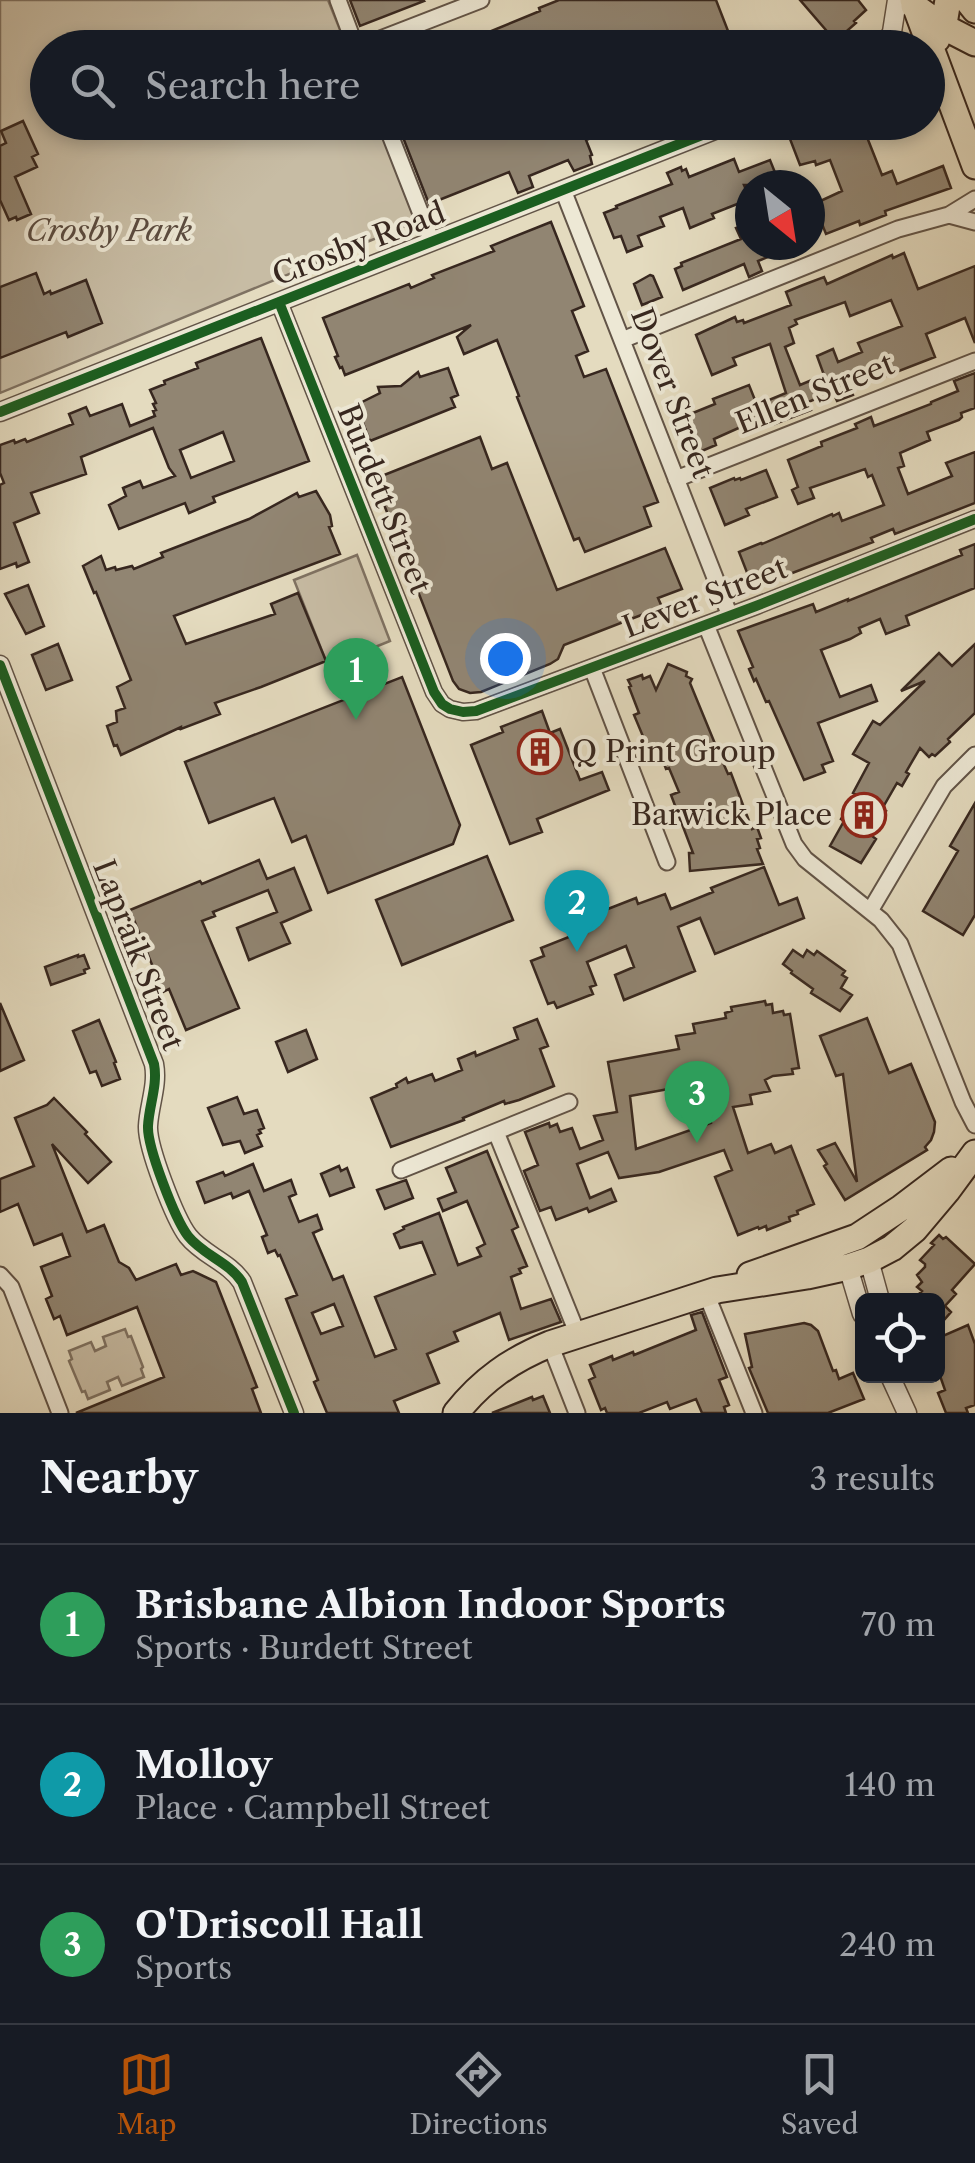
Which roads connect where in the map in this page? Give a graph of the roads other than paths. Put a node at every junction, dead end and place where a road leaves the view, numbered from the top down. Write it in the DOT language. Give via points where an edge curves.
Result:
graph roads {
  1 [pos="338,0"];
  2 [pos="481,0"];
  3 [pos="948,0"];
  4 [pos="967,0"];
  5 [pos="908,2"];
  6 [pos="975,10"];
  7 [pos="350,30"];
  8 [pos="404,30"];
  9 [pos="893,30"];
  10 [pos="920,30"];
  11 [pos="960,36"];
  12 [pos="945,92"];
  13 [pos="392,140"];
  14 [pos="690,140"];
  15 [pos="975,166"];
  16 [pos="563,190"];
  17 [pos="975,198"];
  18 [pos="948,215"];
  19 [pos="975,222"];
  20 [pos="432,242"];
  21 [pos="280,302"];
  22 [pos="622,340"];
  23 [pos="975,361"];
  24 [pos="0,412"];
  25 [pos="676,479"];
  26 [pos="975,519"];
  27 [pos="730,616"];
  28 [pos="706,625"];
  29 [pos="0,666"];
  30 [pos="592,668"];
  31 [pos="450,709"];
  32 [pos="975,754"];
  33 [pos="667,862"];
  34 [pos="870,911"];
  35 [pos="568,1102"];
  36 [pos="975,1125"];
  37 [pos="496,1132"];
  38 [pos="975,1152"];
  39 [pos="401,1170"];
  40 [pos="854,1252"];
  41 [pos="0,1275"];
  42 [pos="711,1292"];
  43 [pos="859,1293"];
  44 [pos="876,1293"];
  45 [pos="578,1335"];
  46 [pos="550,1344"];
  47 [pos="895,1383"];
  48 [pos="60,1413"];
  49 [pos="294,1413"];
  50 [pos="456,1413"];
  51 [pos="577,1413"];
  52 [pos="754,1413"];
  53 [pos="907,1413"];
  1 -- 7 [label="street"];
  2 -- 8 [label="street"];
  3 -- 11 [label="highway"];
  4 -- 6 [label="highway"];
  5 -- 9 [label="street"];
  5 -- 10 [label="highway"];
  5 -- 11 [label="highway"];
  12 -- 15 [label="highway"];
  13 -- 20 [label="street"];
  14 -- 16 [label="street, Crosby Road"];
  16 -- 20 [label="street, Crosby Road"];
  16 -- 22 [label="street, Dover Street"];
  17 -- 18 [label="street"];
  18 -- 19 [label="street"];
  18 -- 22 [label="street"];
  20 -- 21 [label="street, Crosby Road"];
  21 -- 24 [label="street, Crosby Road"];
  21 -- 31 [label="street, Burdett Street" via="434,692"];
  22 -- 25 [label="street, Dover Street"];
  23 -- 25 [label="street, Ellen Street"];
  25 -- 27 [label="street, Dover Street"];
  26 -- 27 [label="street, Lever Street"];
  27 -- 28 [label="street, Lever Street"];
  28 -- 30 [label="street, Lever Street"];
  28 -- 34 [label="street" via="794,844"];
  29 -- 49 [label="street, Lapraik Street" via="154,1064 148,1134 154,1160 190,1238 242,1282"];
  30 -- 31 [label="street, Lever Street" via="476,711"];
  30 -- 33 [label="street"];
  32 -- 34 [label="street" via="944,786"];
  34 -- 36 [label="street" via="900,944"];
  35 -- 37 [label="street"];
  37 -- 39 [label="street"];
  37 -- 45 [label="street"];
  38 -- 40 [label="highway"];
  40 -- 42 [label="highway" via="795,1278"];
  40 -- 43 [label="street"];
  40 -- 44 [label="street"];
  41 -- 48 [label="street"];
  42 -- 45 [label="highway"];
  42 -- 52 [label="street"];
  45 -- 46 [label="highway"];
  46 -- 50 [label="highway" via="496,1372"];
  46 -- 51 [label="street"];
  47 -- 53 [label="street"];
}
